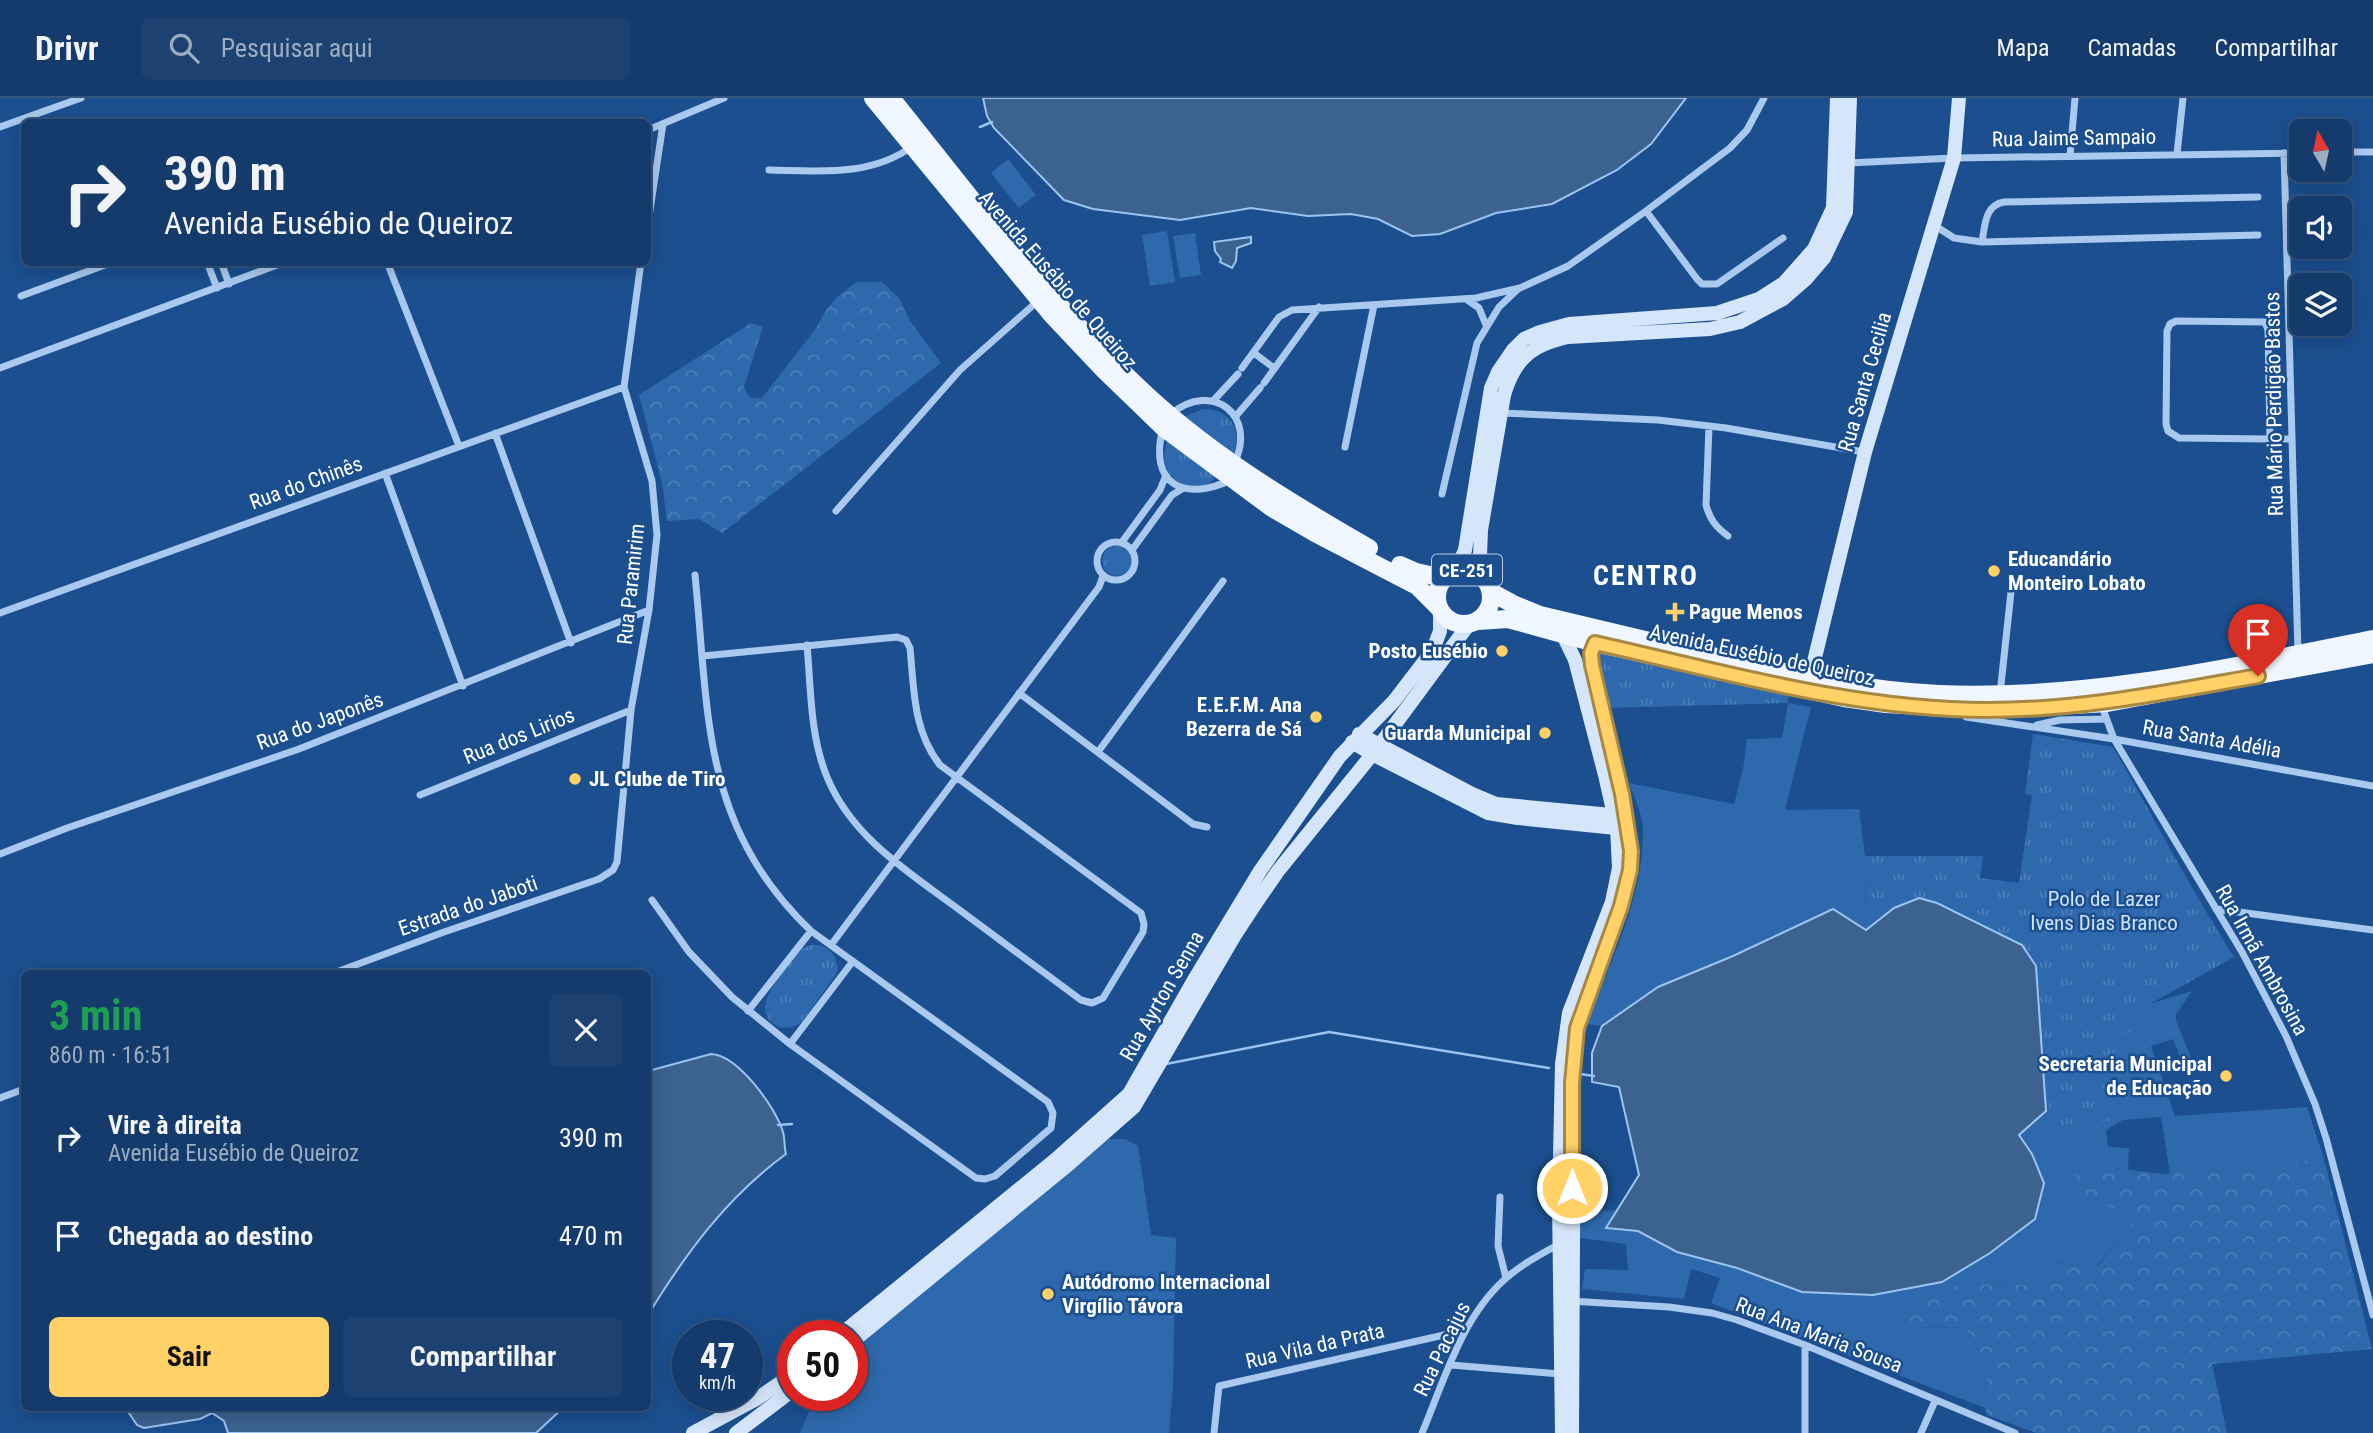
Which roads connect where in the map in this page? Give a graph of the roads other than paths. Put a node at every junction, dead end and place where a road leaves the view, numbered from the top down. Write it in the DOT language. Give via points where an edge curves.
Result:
graph roads {
  1 [pos="81,98"];
  2 [pos="724,98"];
  3 [pos="873,98"];
  4 [pos="891,98"];
  5 [pos="1764,98"];
  6 [pos="1837,98"];
  7 [pos="1850,98"];
  8 [pos="1959,98"];
  9 [pos="2075,98"];
  10 [pos="2183,98"];
  11 [pos="21,119"];
  12 [pos="22,119"];
  13 [pos="663,124"];
  14 [pos="0,127"];
  15 [pos="651,129"];
  16 [pos="914,146"];
  17 [pos="2352,152"];
  18 [pos="2373,152"];
  19 [pos="2284,153"];
  20 [pos="2289,153"];
  21 [pos="2177,154"];
  22 [pos="2070,156"];
  23 [pos="1954,158"];
  24 [pos="1848,163"];
  25 [pos="769,170"];
  26 [pos="2258,197"];
  27 [pos="651,203"];
  28 [pos="1646,211"];
  29 [pos="1934,226"];
  30 [pos="2258,235"];
  31 [pos="1783,238"];
  32 [pos="1982,242"];
  33 [pos="102,266"];
  34 [pos="209,266"];
  35 [pos="222,266"];
  36 [pos="275,266"];
  37 [pos="389,266"];
  38 [pos="640,266"];
  39 [pos="229,284"];
  40 [pos="217,288"];
  41 [pos="1520,288"];
  42 [pos="21,296"];
  43 [pos="1465,299"];
  44 [pos="1040,300"];
  45 [pos="1374,305"];
  46 [pos="1320,307"];
  47 [pos="1299,308"];
  48 [pos="1307,324"];
  49 [pos="1486,325"];
  50 [pos="1634,326"];
  51 [pos="1254,353"];
  52 [pos="0,368"];
  53 [pos="1274,368"];
  54 [pos="624,387"];
  55 [pos="1213,401"];
  56 [pos="1500,413"];
  57 [pos="1235,417"];
  58 [pos="1166,421"];
  59 [pos="1709,426"];
  60 [pos="495,433"];
  61 [pos="2270,439"];
  62 [pos="2292,439"];
  63 [pos="459,446"];
  64 [pos="1345,447"];
  65 [pos="1865,452"];
  66 [pos="1233,472"];
  67 [pos="385,473"];
  68 [pos="1166,475"];
  69 [pos="1483,478"];
  70 [pos="1182,489"];
  71 [pos="1442,494"];
  72 [pos="1151,502"];
  73 [pos="1161,510"];
  74 [pos="836,511"];
  75 [pos="1728,537"];
  76 [pos="1122,542"];
  77 [pos="1132,550"];
  78 [pos="1450,574"];
  79 [pos="695,575"];
  80 [pos="1103,576"];
  81 [pos="1223,582"];
  82 [pos="1488,585"];
  83 [pos="2011,592"];
  84 [pos="1439,609"];
  85 [pos="649,610"];
  86 [pos="0,613"];
  87 [pos="1473,622"];
  88 [pos="1563,635"];
  89 [pos="2373,639"];
  90 [pos="571,643"];
  91 [pos="1595,643"];
  92 [pos="807,645"];
  93 [pos="2373,654"];
  94 [pos="703,656"];
  95 [pos="2298,661"];
  96 [pos="1810,678"];
  97 [pos="463,686"];
  98 [pos="1019,693"];
  99 [pos="2000,694"];
  100 [pos="2069,698"];
  101 [pos="2103,699"];
  102 [pos="1921,706"];
  103 [pos="631,710"];
  104 [pos="2034,726"];
  105 [pos="1355,738"];
  106 [pos="2114,739"];
  107 [pos="1376,750"];
  108 [pos="1098,752"];
  109 [pos="957,776"];
  110 [pos="2373,786"];
  111 [pos="420,795"];
  112 [pos="1622,822"];
  113 [pos="1207,827"];
  114 [pos="0,854"];
  115 [pos="894,861"];
  116 [pos="613,870"];
  117 [pos="652,900"];
  118 [pos="2216,909"];
  119 [pos="2373,930"];
  120 [pos="811,931"];
  121 [pos="831,945"];
  122 [pos="853,961"];
  123 [pos="342,970"];
  124 [pos="748,1011"];
  125 [pos="790,1044"];
  126 [pos="21,1090"];
  127 [pos="0,1098"];
  128 [pos="1128,1105"];
  129 [pos="1500,1197"];
  130 [pos="1565,1242"];
  131 [pos="1506,1279"];
  132 [pos="1566,1301"];
  133 [pos="2373,1315"];
  134 [pos="859,1320"];
  135 [pos="868,1329"];
  136 [pos="1466,1330"];
  137 [pos="1805,1345"];
  138 [pos="1451,1365"];
  139 [pos="1560,1374"];
  140 [pos="777,1385"];
  141 [pos="1935,1401"];
  142 [pos="777,1402"];
  143 [pos="693,1433"];
  144 [pos="736,1433"];
  145 [pos="1214,1433"];
  146 [pos="1422,1433"];
  147 [pos="1562,1433"];
  148 [pos="1572,1433"];
  149 [pos="1805,1433"];
  150 [pos="1921,1433"];
  151 [pos="2015,1433"];
  1 -- 12 [label="street"];
  2 -- 13 [label="street"];
  3 -- 16 [label="main road, Avenida Eusébio de Queiroz"];
  4 -- 58 [label="main road, Avenida Eusébio de Queiroz" via="1082,329"];
  5 -- 28 [label="street" via="1747,130 1730,148"];
  6 -- 50 [label="street" via="1833,208 1821,237 1800,267 1773,290 1739,306"];
  7 -- 24 [label="street"];
  8 -- 23 [label="street, Rua Santa Cecilia"];
  9 -- 22 [label="street"];
  10 -- 21 [label="street"];
  11 -- 14 [label="street"];
  13 -- 15 [label="street"];
  13 -- 27 [label="street"];
  16 -- 25 [label="street" via="887,162 851,171"];
  16 -- 44 [label="main road, Avenida Eusébio de Queiroz"];
  17 -- 18 [label="street"];
  19 -- 20 [label="street, Rua Jaime Sampaio"];
  19 -- 21 [label="street, Rua Jaime Sampaio"];
  19 -- 62 [label="street, Rua Mário Perdigão Bastos"];
  21 -- 22 [label="street, Rua Jaime Sampaio"];
  22 -- 23 [label="street, Rua Jaime Sampaio"];
  23 -- 24 [label="street, Rua Jaime Sampaio"];
  23 -- 29 [label="street, Rua Santa Cecilia"];
  24 -- 50 [label="street" via="1846,212 1835,237 1824,258 1783,299 1740,322 1710,329"];
  26 -- 32 [label="street" via="1996,203 1989,209"];
  28 -- 31 [label="street" via="1697,279 1709,285"];
  28 -- 41 [label="street" via="1568,265"];
  29 -- 32 [label="street" via="1954,238"];
  29 -- 65 [label="street, Rua Santa Cecilia"];
  30 -- 32 [label="street"];
  33 -- 42 [label="street"];
  34 -- 40 [label="street"];
  35 -- 39 [label="street"];
  36 -- 39 [label="street"];
  37 -- 63 [label="street"];
  38 -- 54 [label="street, Rua Paramirim"];
  39 -- 40 [label="street"];
  40 -- 52 [label="street"];
  41 -- 43 [label="street"];
  41 -- 49 [label="street"];
  43 -- 45 [label="street"];
  43 -- 49 [label="street" via="1479,309"];
  44 -- 58 [label="main road, Avenida Eusébio de Queiroz" via="1104,370"];
  44 -- 74 [label="street" via="960,370"];
  45 -- 46 [label="street"];
  45 -- 64 [label="street"];
  46 -- 47 [label="street"];
  46 -- 48 [label="street"];
  47 -- 48 [label="street"];
  47 -- 51 [label="street" via="1279,317"];
  48 -- 53 [label="street"];
  49 -- 71 [label="street" via="1470,366"];
  50 -- 56 [label="street" via="1568,337 1532,350 1509,378"];
  50 -- 69 [label="street" via="1584,322 1555,326 1524,339 1513,350 1491,388"];
  51 -- 53 [label="street"];
  51 -- 55 [label="street"];
  53 -- 57 [label="street"];
  54 -- 60 [label="street, Rua do Chinês"];
  54 -- 85 [label="street, Rua Paramirim" via="655,499 657,535"];
  55 -- 57 [label="street"];
  55 -- 58 [label="street" via="1182,405"];
  56 -- 59 [label="street" via="1594,415"];
  56 -- 69 [label="street"];
  57 -- 66 [label="street" via="1242,433"];
  58 -- 66 [label="main road, Avenida Eusébio de Queiroz"];
  58 -- 68 [label="street" via="1160,448"];
  59 -- 65 [label="street"];
  59 -- 75 [label="street" via="1706,505 1716,528"];
  60 -- 63 [label="street, Rua do Chinês"];
  60 -- 90 [label="street"];
  61 -- 61 [label="street" via="2179,438 2168,430 2170,324 2264,322"];
  61 -- 62 [label="street"];
  62 -- 95 [label="street, Rua Mário Perdigão Bastos"];
  63 -- 67 [label="street, Rua do Chinês"];
  65 -- 96 [label="street, Rua Santa Cecilia"];
  66 -- 70 [label="street" via="1195,491"];
  66 -- 78 [label="main road, Avenida Eusébio de Queiroz" via="1416,572"];
  66 -- 84 [label="main road, Avenida Eusébio de Queiroz" via="1272,508 1417,586"];
  67 -- 86 [label="street, Rua do Chinês"];
  67 -- 97 [label="street"];
  68 -- 70 [label="street"];
  68 -- 72 [label="street"];
  69 -- 78 [label="street" via="1465,550"];
  69 -- 82 [label="street" via="1480,542"];
  70 -- 73 [label="street"];
  72 -- 73 [label="street"];
  72 -- 76 [label="street"];
  73 -- 77 [label="street"];
  76 -- 77 [label="street"];
  76 -- 80 [label="street" via="1108,543 1098,552 1096,564"];
  77 -- 80 [label="street" via="1135,562 1131,573 1121,580"];
  78 -- 82 [label="main road, CE-251" via="1472,570"];
  78 -- 84 [label="main road, CE-251" via="1437,592"];
  79 -- 94 [label="street"];
  80 -- 98 [label="street"];
  81 -- 108 [label="street"];
  82 -- 87 [label="main road, CE-251" via="1489,609"];
  82 -- 96 [label="main road, Avenida Eusébio de Queiroz / CE-251" via="1513,604 1540,615"];
  83 -- 99 [label="street"];
  84 -- 87 [label="main road, CE-251" via="1452,622"];
  84 -- 105 [label="street, Rua Ayrton Senna" via="1440,631 1433,650 1394,701"];
  85 -- 90 [label="street, Rua do Japonês"];
  85 -- 103 [label="street, Rua Paramirim"];
  87 -- 88 [label="main road, Avenida Eusébio de Queiroz / CE-251" via="1508,619"];
  87 -- 107 [label="street, Rua Ayrton Senna"];
  88 -- 91 [label="main road, Avenida Eusébio de Queiroz / CE-251"];
  88 -- 112 [label="street" via="1575,660"];
  89 -- 95 [label="main road, Avenida Eusébio de Queiroz / CE-251"];
  90 -- 97 [label="street, Rua do Japonês"];
  91 -- 102 [label="main road, Avenida Eusébio de Queiroz / CE-251" via="1803,690"];
  91 -- 112 [label="street" via="1592,665"];
  92 -- 94 [label="street"];
  92 -- 109 [label="street" via="906,640 923,738 940,765"];
  92 -- 115 [label="street" via="814,729 827,777 851,818"];
  93 -- 95 [label="main road, Avenida Eusébio de Queiroz / CE-251"];
  94 -- 120 [label="street" via="715,763 731,818 769,887"];
  95 -- 101 [label="main road, Avenida Eusébio de Queiroz / CE-251"];
  96 -- 99 [label="main road, Avenida Eusébio de Queiroz / CE-251" via="1890,690"];
  97 -- 114 [label="street, Rua do Japonês" via="299,750"];
  98 -- 108 [label="street"];
  98 -- 109 [label="street"];
  99 -- 100 [label="main road, Avenida Eusébio de Queiroz / CE-251"];
  100 -- 101 [label="main road, Avenida Eusébio de Queiroz / CE-251"];
  100 -- 102 [label="main road, Avenida Eusébio de Queiroz / CE-251" via="1988,710"];
  101 -- 104 [label="street"];
  101 -- 106 [label="street, Rua Irmã Ambrosina"];
  102 -- 104 [label="street, Rua Santa Adélia"];
  103 -- 111 [label="street, Rua dos Lirios"];
  103 -- 116 [label="street, Rua Paramirim" via="618,858"];
  104 -- 106 [label="street, Rua Santa Adélia"];
  105 -- 107 [label="street"];
  105 -- 128 [label="street, Rua Ayrton Senna" via="1261,871 1136,1082"];
  106 -- 110 [label="street, Rua Santa Adélia"];
  106 -- 118 [label="street, Rua Irmã Ambrosina"];
  107 -- 112 [label="street" via="1496,804"];
  107 -- 128 [label="street, Rua Ayrton Senna" via="1278,871"];
  108 -- 113 [label="street" via="1193,824"];
  109 -- 115 [label="street"];
  109 -- 115 [label="street" via="1141,913 1143,932 1106,995 1096,1002 1081,1000"];
  112 -- 130 [label="street" via="1631,851 1627,886 1577,1028"];
  115 -- 121 [label="street"];
  116 -- 123 [label="street, Estrada do Jaboti" via="599,879"];
  117 -- 124 [label="street" via="702,968"];
  118 -- 119 [label="street"];
  118 -- 133 [label="street, Rua Irmã Ambrosina" via="2277,1015 2315,1104"];
  120 -- 121 [label="street"];
  120 -- 124 [label="street"];
  121 -- 122 [label="street"];
  122 -- 125 [label="street"];
  122 -- 125 [label="street" via="1048,1102 1053,1113 1051,1128 995,1176 976,1178"];
  124 -- 125 [label="street"];
  126 -- 127 [label="street"];
  128 -- 134 [label="street, Rua Ayrton Senna"];
  128 -- 135 [label="street, Rua Ayrton Senna" via="1069,1164"];
  129 -- 131 [label="street" via="1498,1246"];
  130 -- 131 [label="street, Rua Pacajus"];
  130 -- 132 [label="street"];
  131 -- 136 [label="street, Rua Pacajus"];
  132 -- 137 [label="street, Rua Ana Maria Sousa" via="1712,1313"];
  132 -- 139 [label="street"];
  132 -- 148 [label="street"];
  136 -- 138 [label="street, Rua Pacajus"];
  136 -- 145 [label="street, Rua Vila da Prata" via="1219,1386"];
  137 -- 141 [label="street, Rua Ana Maria Sousa"];
  137 -- 149 [label="street"];
  138 -- 139 [label="street"];
  138 -- 146 [label="street, Rua Pacajus"];
  139 -- 147 [label="street"];
  140 -- 143 [label="street"];
  141 -- 150 [label="street"];
  141 -- 151 [label="street, Rua Ana Maria Sousa"];
  142 -- 144 [label="street"];
}
